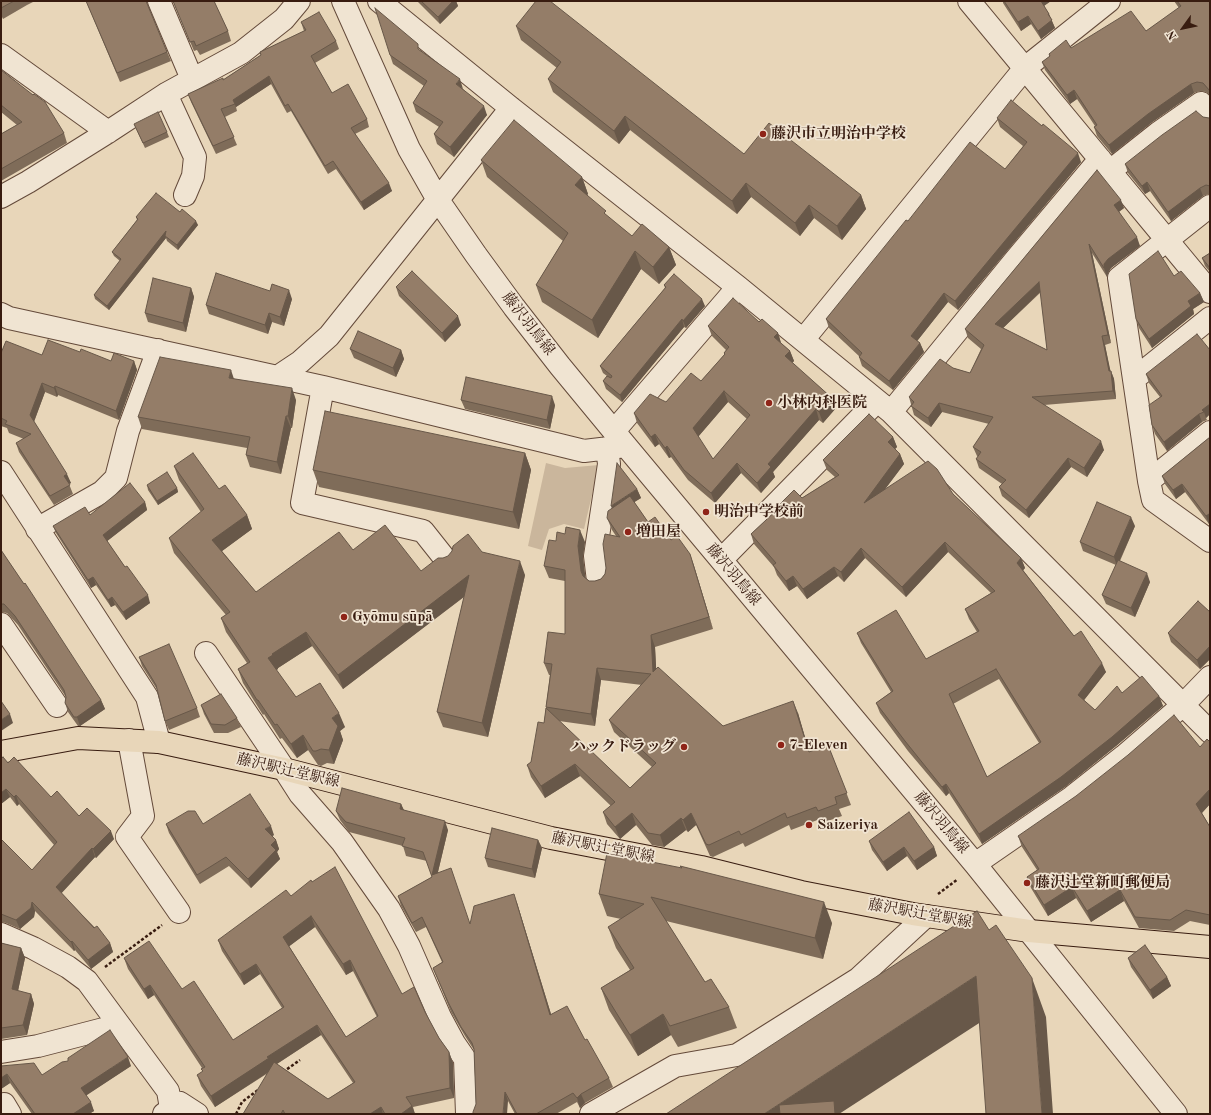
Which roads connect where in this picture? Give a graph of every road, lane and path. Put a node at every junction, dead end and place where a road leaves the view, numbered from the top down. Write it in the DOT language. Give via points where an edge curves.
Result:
graph roads {
  1 [pos="159,1"];
  2 [pos="299,1"];
  3 [pos="343,1"];
  4 [pos="379,1"];
  5 [pos="969,1"];
  6 [pos="1109,1"];
  7 [pos="1,55"];
  8 [pos="1025,68"];
  9 [pos="192,79"];
  10 [pos="166,94"];
  11 [pos="511,108"];
  12 [pos="1210,114"];
  13 [pos="108,132"];
  14 [pos="1105,165"];
  15 [pos="185,195"];
  16 [pos="1,197"];
  17 [pos="438,200"];
  18 [pos="1210,206"];
  19 [pos="1167,240"];
  20 [pos="738,287"];
  21 [pos="1210,292"];
  22 [pos="1,314"];
  23 [pos="1210,318"];
  24 [pos="803,340"];
  25 [pos="158,350"];
  26 [pos="279,376"];
  27 [pos="1134,379"];
  28 [pos="323,387"];
  29 [pos="884,407"];
  30 [pos="1210,432"];
  31 [pos="616,441"];
  32 [pos="1,472"];
  33 [pos="1148,480"];
  34 [pos="37,529"];
  35 [pos="1210,541"];
  36 [pos="446,560"];
  37 [pos="721,560"];
  38 [pos="598,581"];
  39 [pos="1,624"];
  40 [pos="206,653"];
  41 [pos="1210,678"];
  42 [pos="1183,705"];
  43 [pos="57,706"];
  44 [pos="1210,732"];
  45 [pos="129,740"];
  46 [pos="159,742"];
  47 [pos="1,752"];
  48 [pos="284,769"];
  49 [pos="975,864"];
  50 [pos="179,912"];
  51 [pos="926,916"];
  52 [pos="1029,931"];
  53 [pos="1,934"];
  54 [pos="1210,947"];
  55 [pos="119,956"];
  56 [pos="120,1026"];
  57 [pos="1,1052"];
  58 [pos="300,1060"];
  59 [pos="281,1074"];
  60 [pos="262,1088"];
  61 [pos="169,1112"];
  62 [pos="197,1114"];
  63 [pos="236,1114"];
  64 [pos="467,1114"];
  65 [pos="591,1114"];
  66 [pos="1176,1114"];
  1 -- 9 [label="street"];
  2 -- 9 [label="street" via="284,19 241,53"];
  3 -- 17 [label="street, 藤沢羽鳥線" via="409,149"];
  4 -- 11 [label="street"];
  5 -- 8 [label="street"];
  6 -- 8 [label="street"];
  7 -- 13 [label="street"];
  8 -- 14 [label="street"];
  8 -- 24 [label="street"];
  9 -- 10 [label="street"];
  10 -- 13 [label="street"];
  10 -- 15 [label="street" via="195,157 193,176"];
  11 -- 17 [label="street"];
  11 -- 20 [label="street"];
  12 -- 14 [label="street" via="1200,103 1158,133"];
  13 -- 16 [label="street"];
  14 -- 19 [label="street"];
  14 -- 29 [label="street" via="1016,259"];
  17 -- 26 [label="street" via="329,336 300,362"];
  17 -- 31 [label="street, 藤沢羽鳥線" via="514,307"];
  18 -- 19 [label="street"];
  19 -- 21 [label="street"];
  19 -- 27 [label="street" via="1119,278"];
  20 -- 24 [label="street"];
  20 -- 31 [label="street"];
  22 -- 25 [label="street" via="9,318"];
  23 -- 27 [label="street"];
  24 -- 29 [label="street"];
  25 -- 26 [label="street"];
  25 -- 34 [label="street" via="128,431 116,478 102,492"];
  26 -- 28 [label="street"];
  27 -- 33 [label="street"];
  28 -- 31 [label="street" via="584,451"];
  28 -- 36 [label="street" via="302,503 423,531"];
  29 -- 37 [label="street"];
  29 -- 42 [label="street"];
  30 -- 33 [label="street"];
  31 -- 37 [label="street, 藤沢羽鳥線"];
  31 -- 38 [label="street" via="609,464 595,556"];
  32 -- 34 [label="street"];
  33 -- 35 [label="street" via="1153,500"];
  34 -- 46 [label="street" via="147,698"];
  37 -- 49 [label="street, 藤沢羽鳥線"];
  39 -- 43 [label="street"];
  40 -- 48 [label="street"];
  41 -- 42 [label="street"];
  42 -- 44 [label="street"];
  42 -- 49 [label="street" via="1072,797"];
  45 -- 46 [label="main road, 藤沢駅辻堂駅線"];
  45 -- 47 [label="main road, 藤沢駅辻堂駅線" via="78,738"];
  45 -- 50 [label="street" via="143,816 127,837"];
  46 -- 48 [label="main road, 藤沢駅辻堂駅線"];
  48 -- 51 [label="main road, 藤沢駅辻堂駅線" via="551,838 701,867 801,892"];
  48 -- 64 [label="street" via="300,794 342,842 389,909 406,940 440,1017 465,1059"];
  49 -- 52 [label="street, 藤沢羽鳥線"];
  50 -- 55 [label="path"];
  51 -- 52 [label="main road, 藤沢駅辻堂駅線"];
  51 -- 65 [label="street" via="858,978 737,1055 675,1066"];
  52 -- 54 [label="main road, 藤沢駅辻堂駅線"];
  52 -- 66 [label="street, 藤沢羽鳥線"];
  53 -- 56 [label="street" via="68,967 87,981"];
  56 -- 57 [label="street" via="38,1046"];
  56 -- 61 [label="street" via="168,1091"];
  58 -- 59 [label="path"];
  60 -- 63 [label="path" via="242,1102"];
  61 -- 62 [label="street" via="180,1103"];
}
